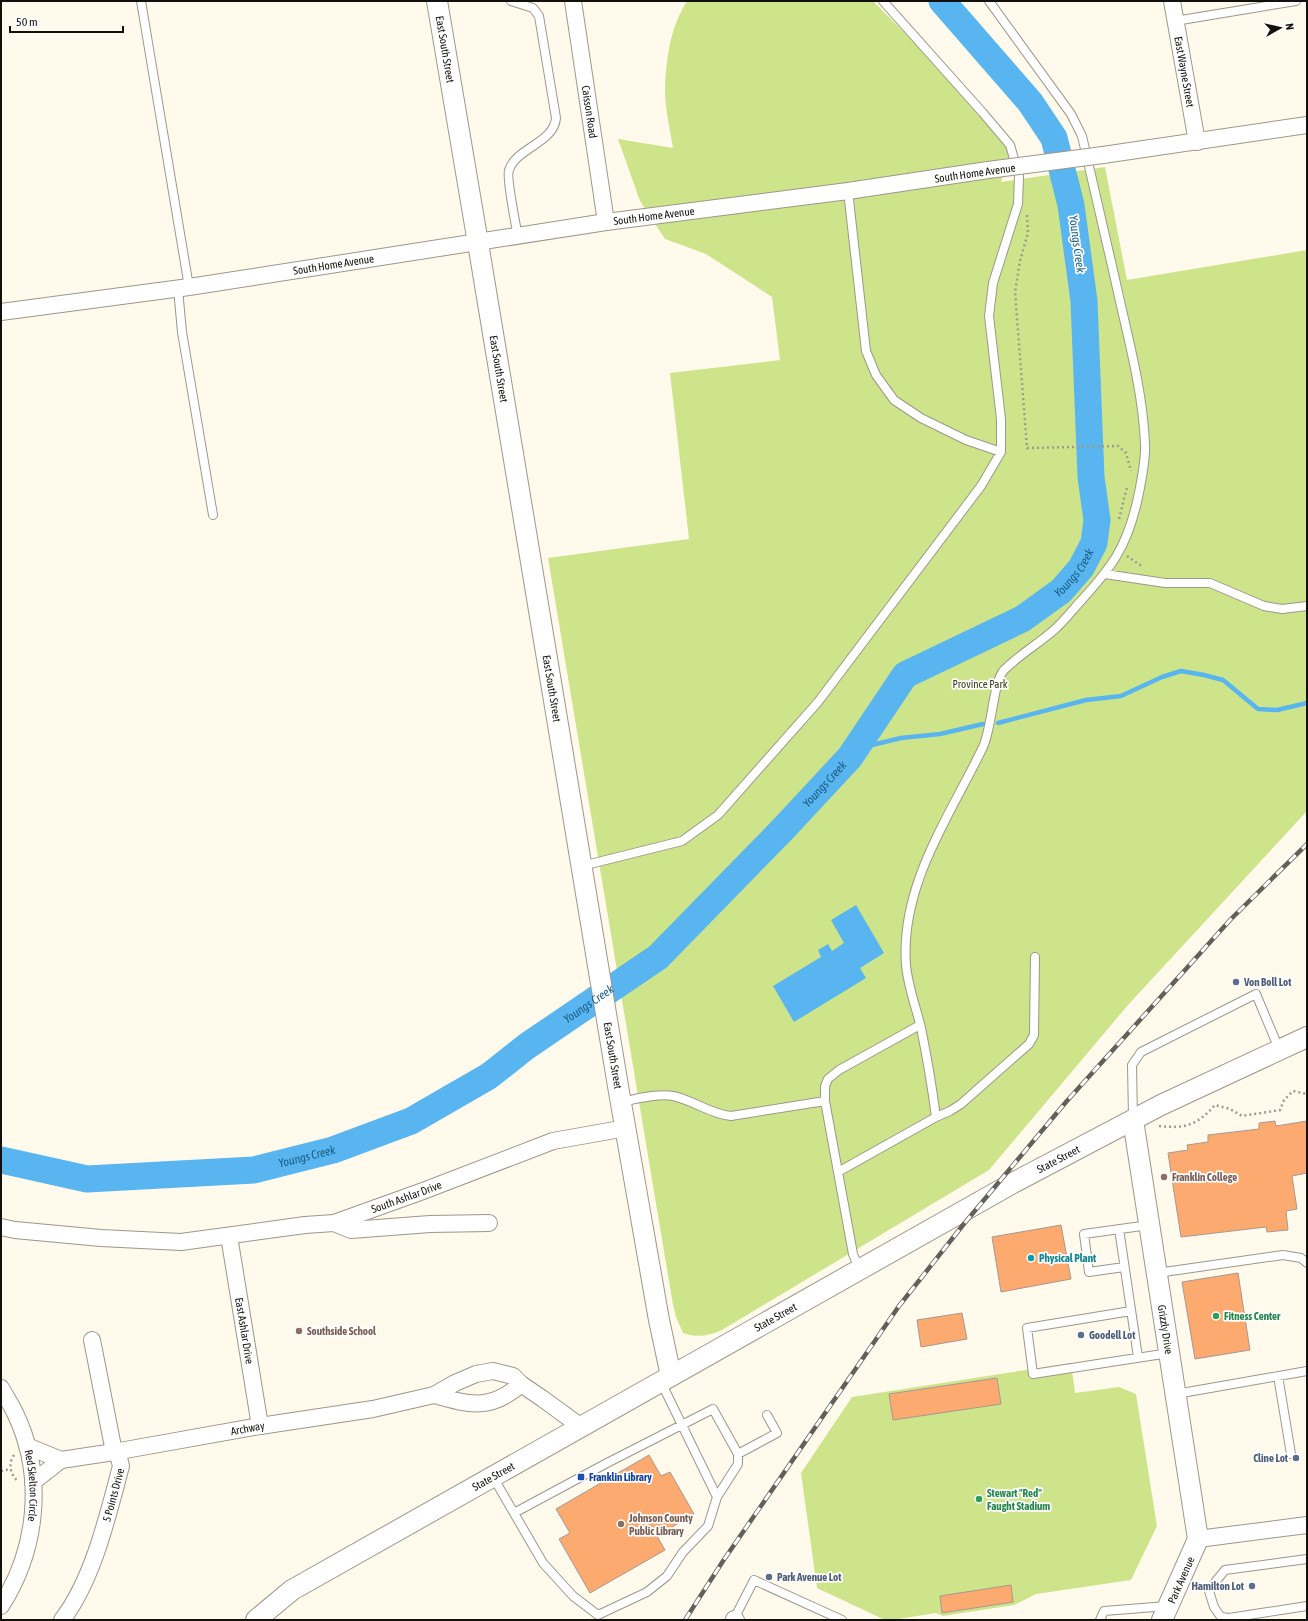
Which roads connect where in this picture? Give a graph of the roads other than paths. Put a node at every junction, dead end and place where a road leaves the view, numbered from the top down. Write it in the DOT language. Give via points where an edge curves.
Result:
graph roads {
  1 [pos="140,1"];
  2 [pos="437,1"];
  3 [pos="511,1"];
  4 [pos="573,1"];
  5 [pos="884,1"];
  6 [pos="989,1"];
  7 [pos="1172,1"];
  8 [pos="1296,1"];
  9 [pos="1175,21"];
  10 [pos="1307,125"];
  11 [pos="1197,142"];
  12 [pos="848,191"];
  13 [pos="606,222"];
  14 [pos="518,237"];
  15 [pos="478,243"];
  16 [pos="183,288"];
  17 [pos="1,312"];
  18 [pos="1001,452"];
  19 [pos="213,514"];
  20 [pos="1105,574"];
  21 [pos="1307,606"];
  22 [pos="582,866"];
  23 [pos="1035,957"];
  24 [pos="920,1025"];
  25 [pos="1307,1036"];
  26 [pos="1279,1049"];
  27 [pos="620,1097"];
  28 [pos="826,1101"];
  29 [pos="936,1117"];
  30 [pos="1133,1120"];
  31 [pos="626,1128"];
  32 [pos="838,1172"];
  33 [pos="334,1223"];
  34 [pos="489,1223"];
  35 [pos="1149,1225"];
  36 [pos="1,1227"];
  37 [pos="1119,1229"];
  38 [pos="229,1236"];
  39 [pos="1307,1263"];
  40 [pos="1124,1267"];
  41 [pos="860,1271"];
  42 [pos="1157,1273"];
  43 [pos="1131,1311"];
  44 [pos="92,1340"];
  45 [pos="1169,1353"];
  46 [pos="1138,1358"];
  47 [pos="1307,1371"];
  48 [pos="1278,1376"];
  49 [pos="666,1379"];
  50 [pos="521,1384"];
  51 [pos="1,1388"];
  52 [pos="1176,1394"];
  53 [pos="434,1395"];
  54 [pos="768,1415"];
  55 [pos="680,1425"];
  56 [pos="260,1426"];
  57 [pos="580,1426"];
  58 [pos="27,1446"];
  59 [pos="114,1452"];
  60 [pos="738,1454"];
  61 [pos="1291,1454"];
  62 [pos="61,1460"];
  63 [pos="492,1476"];
  64 [pos="33,1482"];
  65 [pos="717,1497"];
  66 [pos="514,1513"];
  67 [pos="1307,1525"];
  68 [pos="1198,1539"];
  69 [pos="1307,1559"];
  70 [pos="1,1606"];
  71 [pos="1307,1606"];
  72 [pos="1166,1613"];
  73 [pos="62,1620"];
  74 [pos="256,1620"];
  75 [pos="735,1620"];
  76 [pos="842,1620"];
  77 [pos="1100,1620"];
  1 -- 16 [label="lane"];
  2 -- 15 [label="street, East South Street"];
  3 -- 14 [label="lane" via="533,8 539,16 556,118 553,129 514,160 508,172"];
  4 -- 13 [label="street, Caisson Road"];
  5 -- 18 [label="lane" via="1010,145 1019,176 1018,204 993,284 989,316 1001,419"];
  6 -- 20 [label="lane" via="1071,114 1082,136 1129,341 1146,447 1138,500 1128,535"];
  7 -- 9 [label="street, East Wayne Street"];
  8 -- 9 [label="lane"];
  9 -- 11 [label="street, East Wayne Street"];
  10 -- 11 [label="street, South Home Avenue"];
  11 -- 12 [label="street, South Home Avenue, bridge"];
  12 -- 13 [label="street, South Home Avenue"];
  12 -- 18 [label="lane" via="866,351 876,375 894,400 921,418 966,440"];
  13 -- 14 [label="street, South Home Avenue"];
  14 -- 15 [label="street, South Home Avenue"];
  15 -- 16 [label="street, South Home Avenue"];
  15 -- 22 [label="street, East South Street"];
  16 -- 17 [label="street, South Home Avenue"];
  16 -- 19 [label="lane" via="182,332"];
  18 -- 22 [label="lane" via="981,486 818,702 718,815 682,841"];
  20 -- 21 [label="lane" via="1164,583 1210,583 1264,606 1282,609"];
  20 -- 24 [label="lane" via="1055,629 1002,673 984,745 921,872 908,920 906,967"];
  22 -- 27 [label="street, East South Street"];
  23 -- 29 [label="lane" via="1034,1035 1029,1044 961,1104"];
  24 -- 28 [label="lane" via="828,1079 825,1086"];
  24 -- 29 [label="lane"];
  25 -- 26 [label="street, State Street"];
  26 -- 30 [label="street, State Street"];
  26 -- 30 [label="lane" via="1256,994 1141,1052 1132,1065"];
  27 -- 28 [label="lane" via="674,1096 730,1116"];
  27 -- 31 [label="street, East South Street"];
  28 -- 32 [label="lane"];
  29 -- 32 [label="lane"];
  30 -- 35 [label="street, Grizzly Drive"];
  30 -- 41 [label="street, State Street" via="1013,1183"];
  31 -- 33 [label="street, South Ashlar Drive" via="553,1141"];
  31 -- 49 [label="street, East South Street" via="659,1320"];
  32 -- 41 [label="lane" via="853,1254"];
  33 -- 34 [label="street" via="351,1230"];
  33 -- 38 [label="street, South Ashlar Drive"];
  35 -- 37 [label="lane"];
  35 -- 42 [label="street, Grizzly Drive"];
  36 -- 38 [label="street, South Ashlar Drive" via="101,1238 182,1242"];
  37 -- 40 [label="lane"];
  37 -- 40 [label="lane" via="1084,1234 1089,1272"];
  38 -- 56 [label="street, East Ashlar Drive"];
  39 -- 42 [label="lane" via="1301,1258 1283,1255"];
  40 -- 43 [label="lane"];
  41 -- 49 [label="street, State Street"];
  42 -- 45 [label="street, Grizzly Drive"];
  43 -- 46 [label="lane"];
  43 -- 46 [label="lane" via="1026,1328 1034,1374"];
  44 -- 59 [label="street, 5 Points Drive"];
  45 -- 46 [label="lane"];
  45 -- 52 [label="street, Grizzly Drive"];
  47 -- 48 [label="lane"];
  48 -- 52 [label="lane"];
  48 -- 61 [label="lane"];
  49 -- 55 [label="lane"];
  49 -- 57 [label="street, State Street"];
  50 -- 53 [label="street, Archway" via="509,1395 482,1404 455,1401"];
  50 -- 53 [label="street, Archway" via="512,1376 493,1371 476,1374"];
  50 -- 57 [label="street, Archway"];
  51 -- 58 [label="street, Red Skelton Circle" via="16,1416"];
  52 -- 68 [label="street, Grizzly Drive"];
  53 -- 56 [label="street, Archway" via="373,1409"];
  54 -- 60 [label="lane" via="777,1433"];
  55 -- 60 [label="lane" via="713,1409"];
  55 -- 65 [label="lane"];
  55 -- 66 [label="lane"];
  56 -- 59 [label="street, Archway"];
  57 -- 63 [label="street, State Street"];
  58 -- 62 [label="street"];
  58 -- 64 [label="street, Red Skelton Circle"];
  59 -- 62 [label="street, Archway"];
  59 -- 73 [label="street, 5 Points Drive" via="121,1466 107,1519 83,1586 72,1608"];
  60 -- 65 [label="lane" via="738,1464"];
  62 -- 64 [label="street, Archway"];
  63 -- 66 [label="lane"];
  63 -- 74 [label="street, State Street" via="292,1590"];
  64 -- 70 [label="street, Red Skelton Circle" via="33,1519 26,1555"];
  65 -- 66 [label="lane" via="708,1526 683,1552 667,1576 647,1592 598,1615 573,1596 543,1563"];
  67 -- 68 [label="street"];
  68 -- 72 [label="street, Park Avenue"];
  69 -- 71 [label="lane" via="1225,1570 1209,1591 1214,1607 1221,1617 1229,1618"];
  72 -- 77 [label="lane" via="1104,1611"];
  75 -- 76 [label="lane" via="754,1580"];
}
